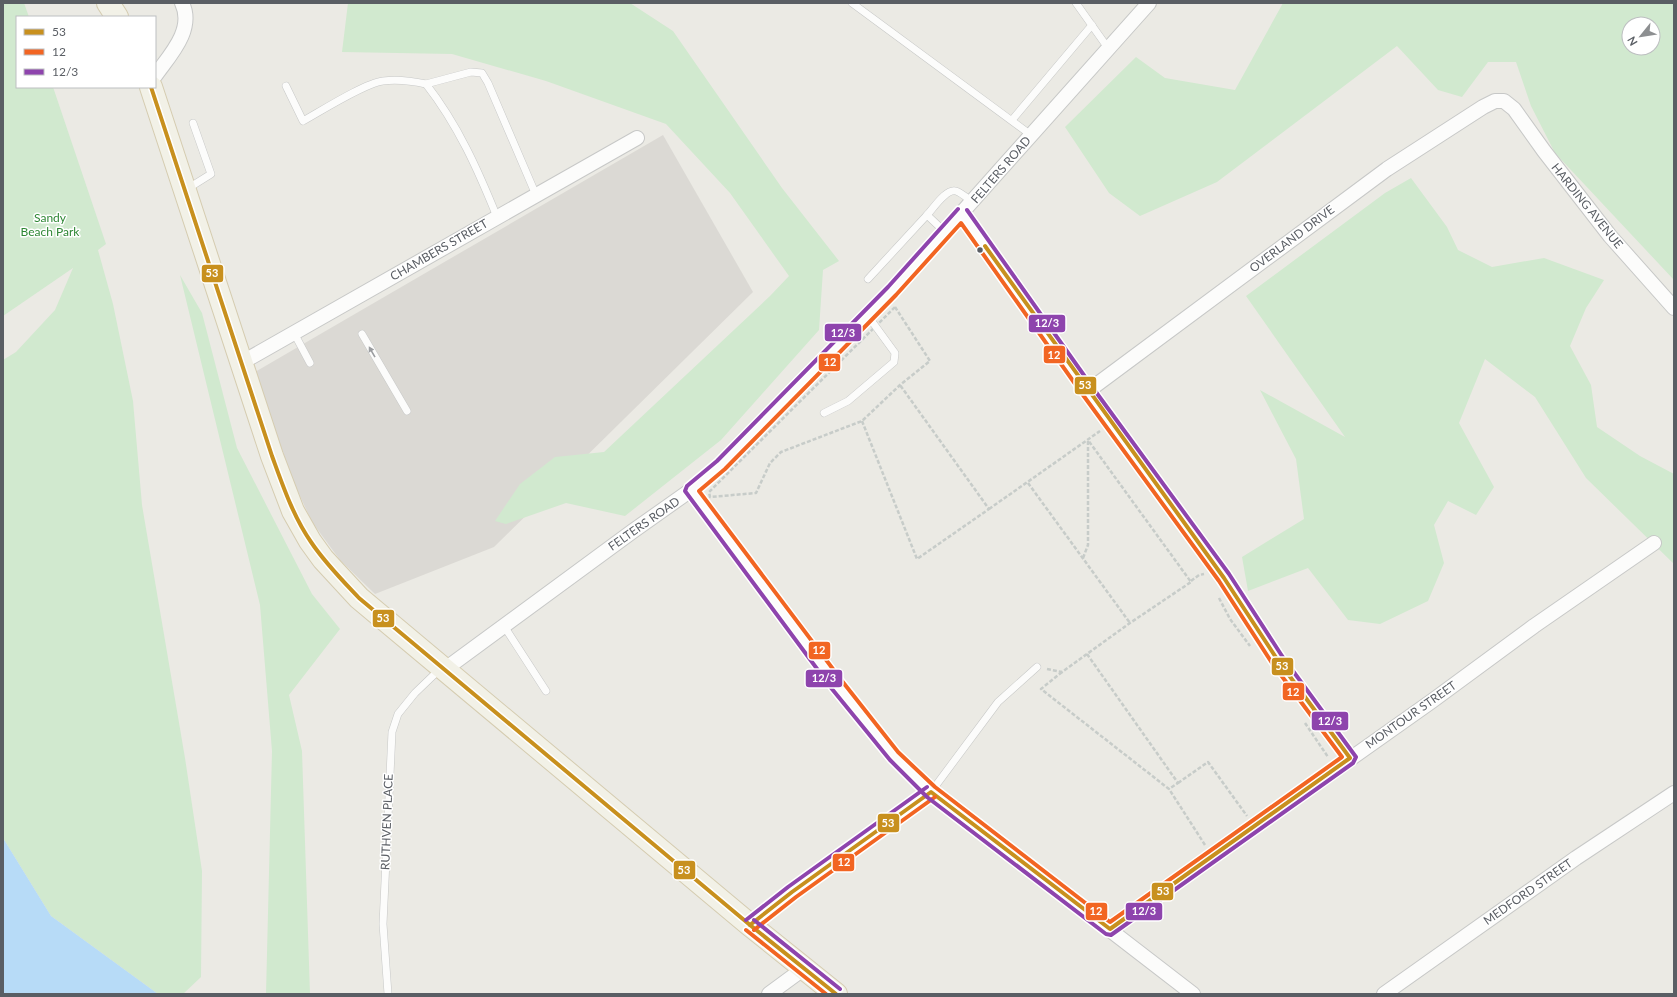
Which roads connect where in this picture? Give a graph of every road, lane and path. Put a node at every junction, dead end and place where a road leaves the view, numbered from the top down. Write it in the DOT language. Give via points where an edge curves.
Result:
graph roads {
  1 [pos="108,3"];
  2 [pos="182,3"];
  3 [pos="852,3"];
  4 [pos="1076,3"];
  5 [pos="1149,3"];
  6 [pos="116,16"];
  7 [pos="1092,25"];
  8 [pos="1108,48"];
  9 [pos="156,75"];
  10 [pos="426,84"];
  11 [pos="286,86"];
  12 [pos="151,88"];
  13 [pos="1504,101"];
  14 [pos="1012,120"];
  15 [pos="193,123"];
  16 [pos="1031,135"];
  17 [pos="637,138"];
  18 [pos="185,190"];
  19 [pos="536,195"];
  20 [pos="972,202"];
  21 [pos="962,213"];
  22 [pos="927,215"];
  23 [pos="497,217"];
  24 [pos="945,232"];
  25 [pos="868,279"];
  26 [pos="900,301"];
  27 [pos="895,307"];
  28 [pos="1674,308"];
  29 [pos="868,316"];
  30 [pos="294,333"];
  31 [pos="362,334"];
  32 [pos="241,363"];
  33 [pos="310,363"];
  34 [pos="900,385"];
  35 [pos="1088,391"];
  36 [pos="407,411"];
  37 [pos="824,413"];
  38 [pos="862,421"];
  39 [pos="1100,428"];
  40 [pos="1088,440"];
  41 [pos="1028,483"];
  42 [pos="691,490"];
  43 [pos="989,509"];
  44 [pos="1654,543"];
  45 [pos="1083,558"];
  46 [pos="1209,580"];
  47 [pos="1191,581"];
  48 [pos="1216,593"];
  49 [pos="1130,623"];
  50 [pos="504,626"];
  51 [pos="1252,649"];
  52 [pos="1087,654"];
  53 [pos="1037,667"];
  54 [pos="443,669"];
  55 [pos="1062,672"];
  56 [pos="546,691"];
  57 [pos="1300,717"];
  58 [pos="1350,758"];
  59 [pos="1328,761"];
  60 [pos="1178,783"];
  61 [pos="1169,789"];
  62 [pos="931,792"];
  63 [pos="1674,793"];
  64 [pos="1254,814"];
  65 [pos="1207,847"];
  66 [pos="750,925"];
  67 [pos="1110,929"];
  68 [pos="803,968"];
  69 [pos="388,994"];
  70 [pos="769,994"];
  71 [pos="836,994"];
  72 [pos="1193,994"];
  73 [pos="1384,994"];
  1 -- 6 [label="main road"];
  2 -- 9 [label="street" via="184,33"];
  3 -- 14 [label="lane"];
  4 -- 7 [label="lane"];
  5 -- 8 [label="street, FELTERS ROAD"];
  7 -- 8 [label="lane"];
  7 -- 14 [label="lane"];
  8 -- 16 [label="street, FELTERS ROAD"];
  10 -- 11 [label="lane" via="408,80 382,81 303,121"];
  10 -- 19 [label="lane" via="471,72 482,74"];
  10 -- 23 [label="lane" via="459,132 480,174"];
  12 -- 18 [label="main road"];
  13 -- 28 [label="street, HARDING AVENUE" via="1514,109 1610,236"];
  13 -- 35 [label="street, OVERLAND DRIVE" via="1495,101 1483,107 1387,169"];
  14 -- 16 [label="lane"];
  15 -- 18 [label="lane" via="211,174"];
  16 -- 20 [label="street, FELTERS ROAD"];
  17 -- 19 [label="street, CHAMBERS STREET"];
  18 -- 32 [label="main road"];
  19 -- 23 [label="street, CHAMBERS STREET"];
  20 -- 21 [label="street, FELTERS ROAD"];
  20 -- 22 [label="lane" via="958,191 952,190"];
  21 -- 24 [label="street, FELTERS ROAD"];
  21 -- 35 [label="street"];
  22 -- 24 [label="lane"];
  22 -- 25 [label="lane"];
  23 -- 30 [label="street, CHAMBERS STREET"];
  24 -- 29 [label="street, FELTERS ROAD"];
  26 -- 27 [label="path"];
  29 -- 37 [label="lane" via="895,353 894,362 848,401"];
  29 -- 42 [label="street, FELTERS ROAD" via="721,465"];
  30 -- 32 [label="street, CHAMBERS STREET"];
  30 -- 33 [label="lane"];
  36 -- 31 [label="lane, one-way"];
  32 -- 54 [label="main road" via="293,511 310,541 359,598"];
  34 -- 43 [label="path"];
  35 -- 58 [label="street" via="1224,578 1277,659"];
  38 -- 43 [label="path" via="917,559"];
  39 -- 40 [label="path" via="1100,432"];
  40 -- 41 [label="path"];
  40 -- 45 [label="path" via="1088,545"];
  40 -- 47 [label="path"];
  41 -- 43 [label="path"];
  41 -- 45 [label="path"];
  42 -- 50 [label="street, FELTERS ROAD"];
  42 -- 62 [label="street" via="894,756"];
  44 -- 58 [label="street, MONTOUR STREET"];
  45 -- 49 [label="path"];
  46 -- 47 [label="path" via="1202,574"];
  47 -- 49 [label="path"];
  48 -- 51 [label="path" via="1230,619"];
  49 -- 52 [label="path"];
  50 -- 54 [label="street, FELTERS ROAD"];
  50 -- 56 [label="lane"];
  52 -- 55 [label="path"];
  52 -- 60 [label="path"];
  53 -- 55 [label="path"];
  53 -- 62 [label="lane" via="998,702"];
  54 -- 66 [label="main road"];
  54 -- 69 [label="lane, RUTHVEN PLACE" via="415,693 398,714 392,732 383,924"];
  55 -- 61 [label="path" via="1041,690"];
  57 -- 59 [label="path" via="1325,752"];
  58 -- 67 [label="street, MONTOUR STREET"];
  60 -- 61 [label="path"];
  60 -- 64 [label="path" via="1208,762 1248,818"];
  61 -- 65 [label="path"];
  62 -- 66 [label="street"];
  62 -- 67 [label="street"];
  63 -- 73 [label="street, MEDFORD STREET" via="1576,858"];
  66 -- 68 [label="main road"];
  67 -- 72 [label="street"];
  68 -- 70 [label="street"];
  68 -- 71 [label="main road"];
}
